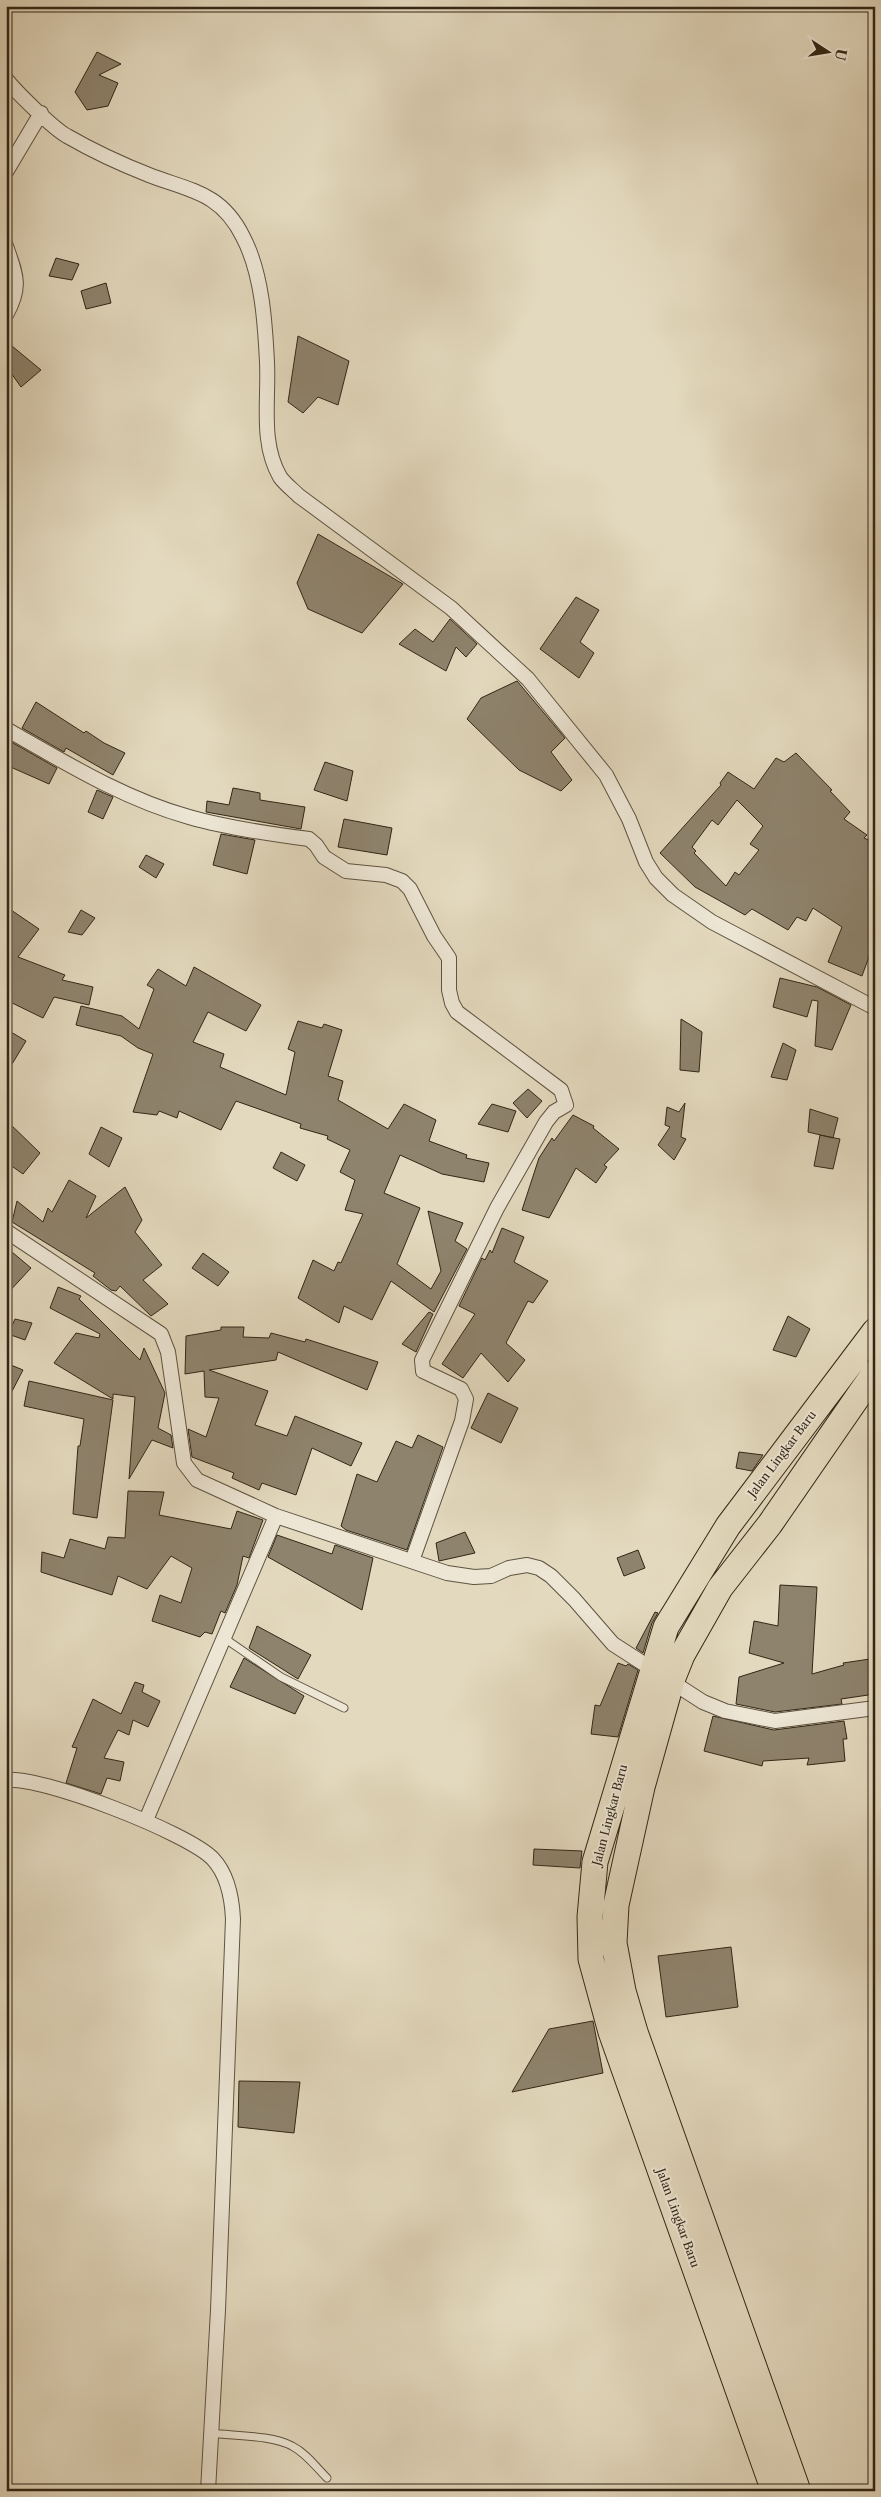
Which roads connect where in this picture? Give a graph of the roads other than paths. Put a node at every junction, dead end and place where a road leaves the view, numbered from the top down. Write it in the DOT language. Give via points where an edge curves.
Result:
graph roads {
  1 [pos="6,79"];
  2 [pos="41,113"];
  3 [pos="6,172"];
  4 [pos="6,246"];
  5 [pos="6,315"];
  6 [pos="6,729"];
  7 [pos="875,1008"];
  8 [pos="6,1231"];
  9 [pos="875,1331"];
  10 [pos="874,1373"];
  11 [pos="276,1516"];
  12 [pos="412,1561"];
  13 [pos="224,1638"];
  14 [pos="662,1674"];
  15 [pos="344,1708"];
  16 [pos="875,1708"];
  17 [pos="6,1780"];
  18 [pos="146,1820"];
  19 [pos="211,2433"];
  20 [pos="327,2478"];
  21 [pos="208,2491"];
  22 [pos="774,2491"];
  23 [pos="798,2491"];
  1 -- 2 [label="street"];
  2 -- 3 [label="street"];
  2 -- 7 [label="street" via="65,135 150,175 204,194 222,206 243,236 255,267 262,309 267,363 266,420 270,451 281,478 299,496 451,608 528,679 606,775 646,862 673,895 706,919"];
  4 -- 5 [label="street" via="18,287"];
  6 -- 12 [label="street" via="161,808 190,818 309,839 324,857 346,871 358,874 371,872 402,882 410,889 449,958 449,990 457,1012 560,1090 566,1105 546,1122 497,1208 422,1360 423,1371 461,1389 466,1399 462,1421"];
  8 -- 11 [label="street" via="158,1330 168,1352 186,1469 197,1480"];
  9 -- 14 [label="highway, Jalan Lingkar Baru" via="728,1526 666,1627"];
  10 -- 14 [label="highway, Jalan Lingkar Baru" via="770,1524 720,1588 682,1655"];
  11 -- 12 [label="street"];
  11 -- 13 [label="street"];
  12 -- 14 [label="street" via="447,1573 474,1577 491,1576 527,1565 539,1568 574,1599 613,1644"];
  13 -- 15 [label="lane" via="281,1677"];
  13 -- 18 [label="street"];
  14 -- 16 [label="street" via="703,1702 748,1717 776,1721"];
  14 -- 22 [label="highway, Jalan Lingkar Baru" via="595,1862 590,1917 591,1959 611,2032"];
  14 -- 23 [label="highway, Jalan Lingkar Baru" via="616,1905 614,1943 635,2032"];
  17 -- 18 [label="street" via="53,1788"];
  18 -- 19 [label="street" via="201,1849 213,1859 226,1882 232,1903"];
  19 -- 20 [label="lane" via="276,2440 292,2445"];
  19 -- 21 [label="street"];
}
